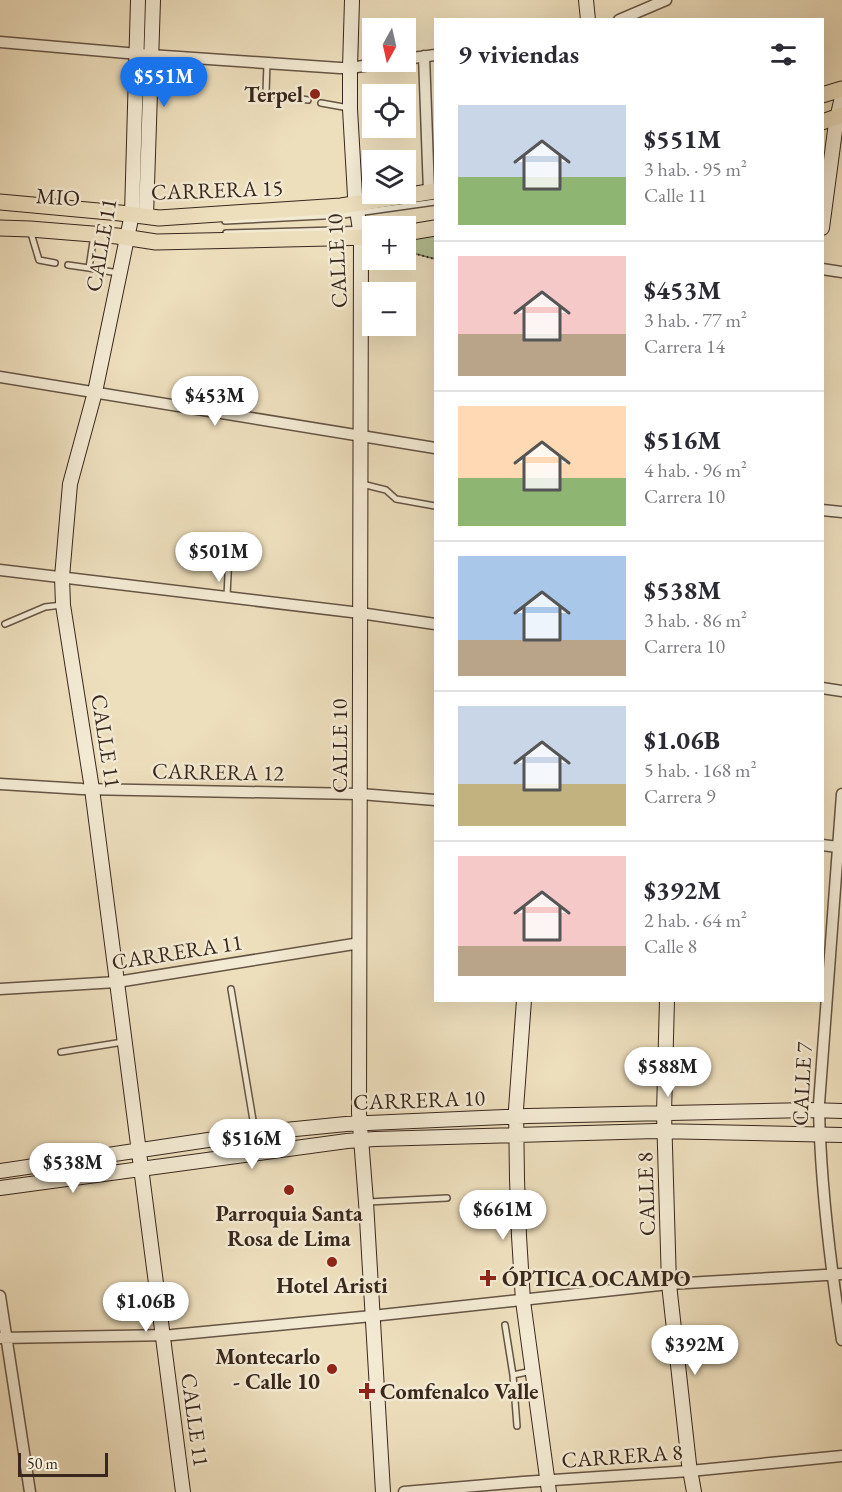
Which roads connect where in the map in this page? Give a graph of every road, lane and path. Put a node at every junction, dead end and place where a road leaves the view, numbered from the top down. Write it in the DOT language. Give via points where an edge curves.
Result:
graph roads {
  1 [pos="138,0"];
  2 [pos="153,0"];
  3 [pos="352,0"];
  4 [pos="586,0"];
  5 [pos="666,0"];
  6 [pos="588,18"];
  7 [pos="624,18"];
  8 [pos="0,42"];
  9 [pos="135,54"];
  10 [pos="150,55"];
  11 [pos="429,55"];
  12 [pos="267,63"];
  13 [pos="362,66"];
  14 [pos="350,68"];
  15 [pos="842,88"];
  16 [pos="824,94"];
  17 [pos="291,97"];
  18 [pos="321,103"];
  19 [pos="350,109"];
  20 [pos="837,109"];
  21 [pos="433,195"];
  22 [pos="0,202"];
  23 [pos="357,209"];
  24 [pos="36,212"];
  25 [pos="824,212"];
  26 [pos="362,219"];
  27 [pos="216,222"];
  28 [pos="181,223"];
  29 [pos="434,224"];
  30 [pos="27,225"];
  31 [pos="131,226"];
  32 [pos="416,226"];
  33 [pos="416,227"];
  34 [pos="0,228"];
  35 [pos="434,228"];
  36 [pos="88,231"];
  37 [pos="362,231"];
  38 [pos="362,231"];
  39 [pos="216,233"];
  40 [pos="416,254"];
  41 [pos="434,259"];
  42 [pos="55,262"];
  43 [pos="68,264"];
  44 [pos="89,268"];
  45 [pos="824,268"];
  46 [pos="367,270"];
  47 [pos="842,272"];
  48 [pos="119,274"];
  49 [pos="0,377"];
  50 [pos="95,392"];
  51 [pos="361,436"];
  52 [pos="434,448"];
  53 [pos="361,484"];
  54 [pos="434,506"];
  55 [pos="824,510"];
  56 [pos="842,512"];
  57 [pos="229,554"];
  58 [pos="0,570"];
  59 [pos="62,577"];
  60 [pos="227,598"];
  61 [pos="63,604"];
  62 [pos="360,613"];
  63 [pos="4,624"];
  64 [pos="434,624"];
  65 [pos="824,688"];
  66 [pos="842,691"];
  67 [pos="0,784"];
  68 [pos="92,789"];
  69 [pos="360,794"];
  70 [pos="842,794"];
  71 [pos="434,800"];
  72 [pos="824,845"];
  73 [pos="838,847"];
  74 [pos="838,888"];
  75 [pos="360,943"];
  76 [pos="117,982"];
  77 [pos="231,988"];
  78 [pos="0,989"];
  79 [pos="524,1002"];
  80 [pos="667,1002"];
  81 [pos="125,1042"];
  82 [pos="62,1052"];
  83 [pos="819,1111"];
  84 [pos="842,1111"];
  85 [pos="664,1113"];
  86 [pos="516,1117"];
  87 [pos="359,1123"];
  88 [pos="665,1131"];
  89 [pos="255,1133"];
  90 [pos="516,1134"];
  91 [pos="819,1134"];
  92 [pos="842,1135"];
  93 [pos="361,1140"];
  94 [pos="139,1151"];
  95 [pos="141,1169"];
  96 [pos="0,1171"];
  97 [pos="0,1188"];
  98 [pos="447,1198"];
  99 [pos="366,1202"];
  100 [pos="837,1274"];
  101 [pos="669,1284"];
  102 [pos="0,1296"];
  103 [pos="523,1301"];
  104 [pos="372,1316"];
  105 [pos="505,1325"];
  106 [pos="162,1335"];
  107 [pos="3,1337"];
  108 [pos="842,1340"];
  109 [pos="533,1371"];
  110 [pos="513,1375"];
  111 [pos="517,1426"];
  112 [pos="842,1456"];
  113 [pos="690,1471"];
  114 [pos="524,1487"];
  115 [pos="548,1487"];
  116 [pos="30,1492"];
  117 [pos="183,1492"];
  118 [pos="382,1492"];
  119 [pos="404,1492"];
  120 [pos="694,1492"];
  1 -- 9 [label="street, CALLE 11"];
  2 -- 10 [label="street, CALLE 11"];
  3 -- 14 [label="street, CALLE 10"];
  4 -- 6 [label="street"];
  5 -- 7 [label="street"];
  8 -- 9 [label="street"];
  9 -- 10 [label="street"];
  9 -- 31 [label="street, CALLE 11"];
  10 -- 12 [label="street"];
  10 -- 31 [label="street, CALLE 11"];
  11 -- 21 [label="street"];
  12 -- 14 [label="street"];
  12 -- 17 [label="lane" via="266,93"];
  13 -- 14 [label="street"];
  14 -- 19 [label="street, CALLE 10"];
  15 -- 16 [label="main road"];
  18 -- 19 [label="lane"];
  19 -- 23 [label="street, CALLE 10"];
  20 -- 25 [label="street"];
  21 -- 23 [label="main road, CARRERA 15"];
  22 -- 31 [label="main road, CARRERA 15"];
  23 -- 26 [label="street, CALLE 10"];
  23 -- 27 [label="lane" via="343,215"];
  23 -- 31 [label="main road, CARRERA 15" via="341,206 159,218"];
  24 -- 31 [label="lane, MIO"];
  28 -- 31 [label="lane, MIO"];
  29 -- 32 [label="lane"];
  30 -- 34 [label="main road, CARRERA 15"];
  30 -- 36 [label="main road, CARRERA 15"];
  30 -- 42 [label="lane" via="39,260"];
  31 -- 36 [label="main road, CARRERA 15"];
  31 -- 37 [label="main road, CARRERA 15" via="156,242"];
  31 -- 48 [label="street, CALLE 11"];
  33 -- 35 [label="main road"];
  36 -- 44 [label="lane"];
  38 -- 39 [label="lane"];
  40 -- 41 [label="path"];
  43 -- 44 [label="lane"];
  44 -- 48 [label="lane"];
  45 -- 47 [label="street"];
  46 -- 51 [label="street, CALLE 10"];
  48 -- 50 [label="street, CALLE 11"];
  49 -- 50 [label="street"];
  50 -- 51 [label="street"];
  50 -- 59 [label="street, CALLE 11" via="70,484"];
  51 -- 52 [label="street"];
  51 -- 53 [label="street, CALLE 10"];
  53 -- 54 [label="lane" via="386,490 396,499"];
  53 -- 62 [label="street, CALLE 10"];
  55 -- 56 [label="street"];
  57 -- 60 [label="lane"];
  58 -- 59 [label="street"];
  59 -- 60 [label="street"];
  59 -- 61 [label="street, CALLE 11"];
  60 -- 62 [label="street"];
  61 -- 63 [label="lane"];
  61 -- 68 [label="street, CALLE 11"];
  62 -- 64 [label="street"];
  62 -- 69 [label="street, CALLE 10"];
  65 -- 66 [label="street"];
  67 -- 68 [label="street, CARRERA 12"];
  68 -- 69 [label="street, CARRERA 12"];
  68 -- 76 [label="street, CALLE 11"];
  69 -- 71 [label="street, CARRERA 12"];
  69 -- 75 [label="street, CALLE 10"];
  70 -- 73 [label="street, CALLE 7"];
  72 -- 73 [label="street"];
  73 -- 74 [label="street, CALLE 7"];
  74 -- 83 [label="street, CALLE 7"];
  75 -- 76 [label="street, CARRERA 11"];
  75 -- 87 [label="street, CALLE 10"];
  76 -- 78 [label="street, CARRERA 11"];
  76 -- 81 [label="street, CALLE 11"];
  77 -- 89 [label="lane"];
  79 -- 86 [label="street"];
  80 -- 85 [label="street, CALLE 8"];
  81 -- 82 [label="lane"];
  81 -- 94 [label="street, CALLE 11"];
  83 -- 84 [label="street, CARRERA 10"];
  83 -- 85 [label="street, CARRERA 10"];
  83 -- 91 [label="street, CALLE 7"];
  85 -- 86 [label="street, CARRERA 10"];
  85 -- 88 [label="street, CALLE 8"];
  86 -- 87 [label="street, CARRERA 10"];
  86 -- 90 [label="street"];
  87 -- 89 [label="street, CARRERA 10"];
  87 -- 93 [label="street, CALLE 10"];
  88 -- 90 [label="street, CARRERA 10"];
  88 -- 91 [label="street, CARRERA 10"];
  88 -- 101 [label="street, CALLE 8"];
  89 -- 94 [label="street, CARRERA 10"];
  90 -- 93 [label="street, CARRERA 10"];
  90 -- 103 [label="street"];
  91 -- 92 [label="street, CARRERA 10"];
  91 -- 100 [label="street, CALLE 7"];
  93 -- 95 [label="street, CARRERA 10"];
  93 -- 99 [label="street, CALLE 10"];
  94 -- 95 [label="street, CALLE 11"];
  94 -- 96 [label="street, CARRERA 10"];
  95 -- 97 [label="street, CARRERA 10"];
  95 -- 106 [label="street, CALLE 11"];
  98 -- 99 [label="lane"];
  99 -- 104 [label="street, CALLE 10"];
  100 -- 101 [label="street"];
  100 -- 108 [label="street, CALLE 7"];
  101 -- 103 [label="street"];
  101 -- 113 [label="street, CALLE 8"];
  102 -- 107 [label="street"];
  103 -- 104 [label="street"];
  103 -- 109 [label="street"];
  104 -- 106 [label="street"];
  104 -- 118 [label="street, CALLE 10"];
  105 -- 110 [label="lane"];
  106 -- 107 [label="street"];
  106 -- 117 [label="street, CALLE 11"];
  107 -- 116 [label="street"];
  109 -- 110 [label="lane"];
  109 -- 115 [label="street"];
  110 -- 111 [label="lane"];
  112 -- 113 [label="street, CARRERA 8"];
  113 -- 115 [label="street, CARRERA 8"];
  113 -- 120 [label="street, CALLE 8"];
  114 -- 115 [label="street, CARRERA 8"];
  114 -- 119 [label="street, CARRERA 8"];
}
